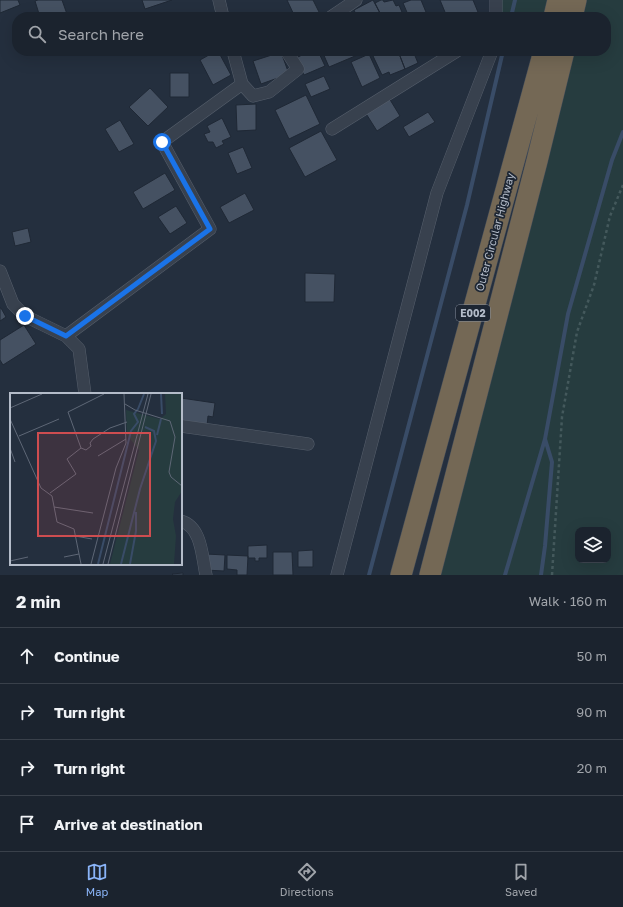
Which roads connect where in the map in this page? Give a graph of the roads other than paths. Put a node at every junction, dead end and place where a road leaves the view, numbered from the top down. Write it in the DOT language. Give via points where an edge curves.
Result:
graph roads {
  1 [pos="218,0"];
  2 [pos="356,0"];
  3 [pos="496,0"];
  4 [pos="222,12"];
  5 [pos="338,12"];
  6 [pos="496,12"];
  7 [pos="234,56"];
  8 [pos="290,56"];
  9 [pos="449,56"];
  10 [pos="490,56"];
  11 [pos="543,56"];
  12 [pos="563,56"];
  13 [pos="242,84"];
  14 [pos="332,129"];
  15 [pos="0,271"];
  16 [pos="66,336"];
  17 [pos="86,393"];
  18 [pos="182,426"];
  19 [pos="308,444"];
  20 [pos="182,521"];
  21 [pos="208,575"];
  22 [pos="337,575"];
  23 [pos="401,575"];
  24 [pos="430,575"];
  1 -- 4 [label="street"];
  2 -- 5 [label="street"];
  3 -- 6 [label="street"];
  7 -- 13 [label="street"];
  8 -- 13 [label="street" via="298,69 269,92 253,96"];
  9 -- 14 [label="street"];
  10 -- 22 [label="street" via="437,192"];
  11 -- 23 [label="highway, Outer Circular Highway / E002"];
  12 -- 24 [label="highway, Outer Circular Highway / E002"];
  13 -- 16 [label="street" via="162,142 210,229"];
  15 -- 16 [label="street" via="13,304 25,316"];
  16 -- 17 [label="street" via="79,349"];
  18 -- 19 [label="street"];
  20 -- 21 [label="street" via="197,534"];
}
